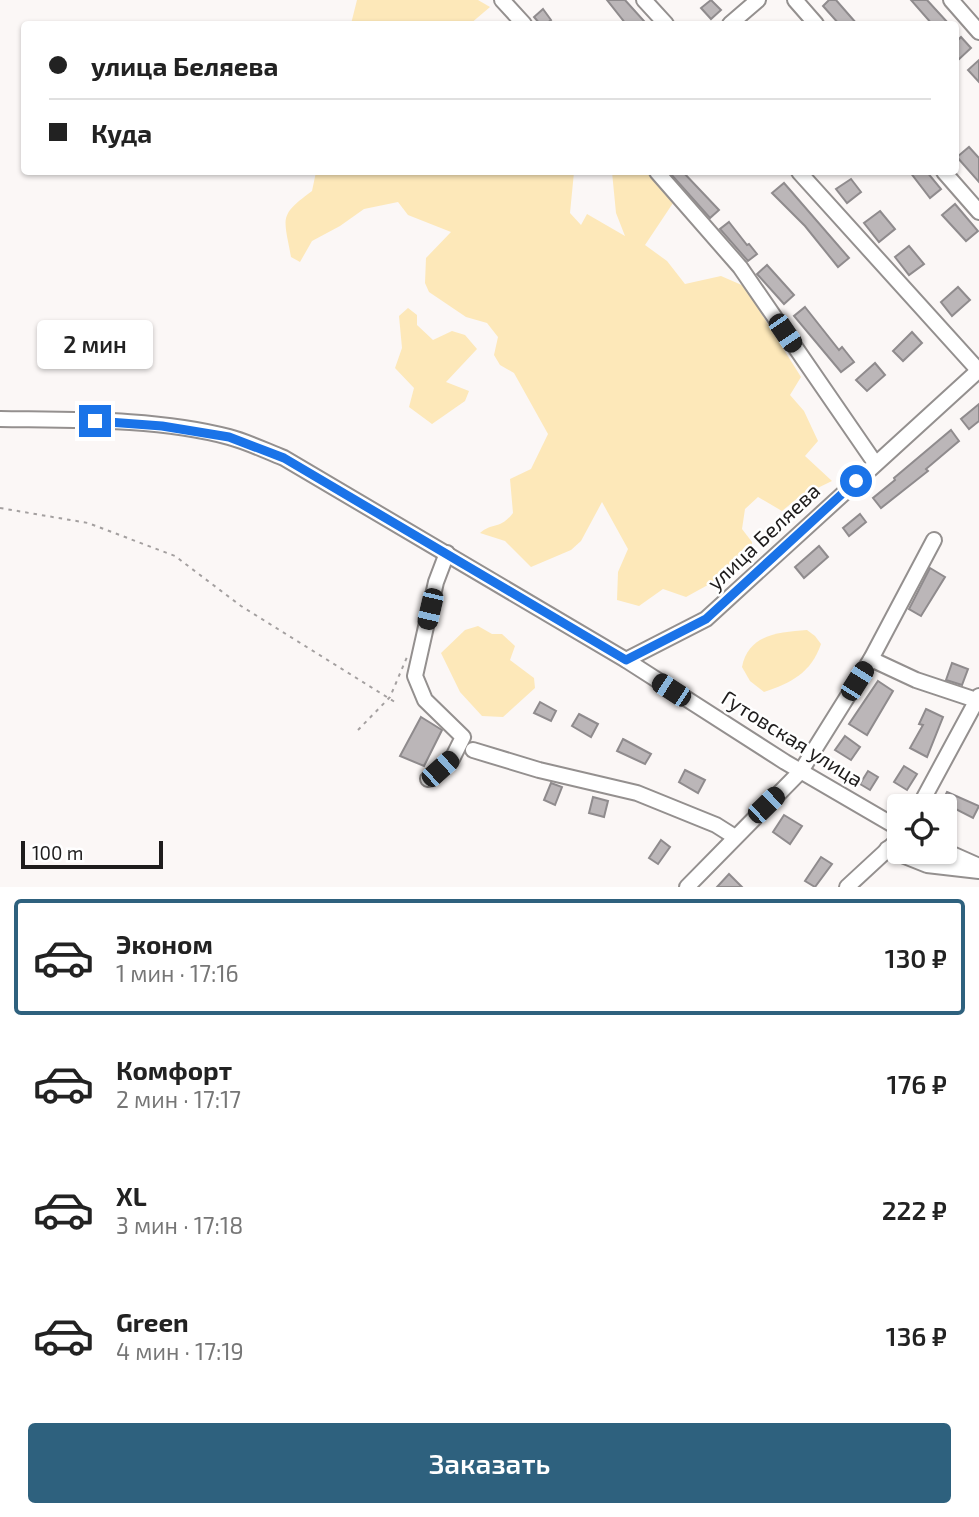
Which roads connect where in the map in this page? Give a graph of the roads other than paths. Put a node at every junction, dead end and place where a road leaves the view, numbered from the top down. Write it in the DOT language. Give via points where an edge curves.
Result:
graph roads {
  1 [pos="502,0"];
  2 [pos="644,0"];
  3 [pos="758,0"];
  4 [pos="795,0"];
  5 [pos="951,0"];
  6 [pos="521,21"];
  7 [pos="663,21"];
  8 [pos="734,21"];
  9 [pos="813,21"];
  10 [pos="979,32"];
  11 [pos="660,175"];
  12 [pos="802,175"];
  13 [pos="947,175"];
  14 [pos="979,212"];
  15 [pos="979,371"];
  16 [pos="0,419"];
  17 [pos="874,463"];
  18 [pos="934,540"];
  19 [pos="447,553"];
  20 [pos="871,659"];
  21 [pos="626,660"];
  22 [pos="978,699"];
  23 [pos="473,750"];
  24 [pos="801,771"];
  25 [pos="428,779"];
  26 [pos="926,794"];
  27 [pos="887,821"];
  28 [pos="735,837"];
  29 [pos="887,849"];
  30 [pos="957,857"];
  31 [pos="922,864"];
  32 [pos="979,869"];
  33 [pos="687,887"];
  34 [pos="847,887"];
  1 -- 6 [label="street"];
  2 -- 7 [label="street"];
  3 -- 8 [label="street"];
  4 -- 9 [label="street"];
  5 -- 10 [label="street"];
  11 -- 17 [label="street" via="740,267"];
  12 -- 15 [label="street"];
  13 -- 14 [label="street"];
  15 -- 17 [label="street, улица Беляева"];
  16 -- 19 [label="street, Гутовская улица" via="162,426 229,437 284,458"];
  17 -- 21 [label="street, улица Беляева" via="706,619"];
  18 -- 20 [label="street"];
  19 -- 21 [label="street, Гутовская улица"];
  19 -- 25 [label="street" via="415,676 425,700 463,737 452,759"];
  20 -- 22 [label="street" via="916,680"];
  20 -- 24 [label="street"];
  21 -- 24 [label="street, Гутовская улица"];
  22 -- 26 [label="street"];
  23 -- 28 [label="street" via="637,793"];
  24 -- 27 [label="street, Гутовская улица"];
  24 -- 28 [label="street"];
  28 -- 33 [label="street"];
  29 -- 34 [label="street"];
  30 -- 32 [label="street"];
  31 -- 32 [label="street"];
}
